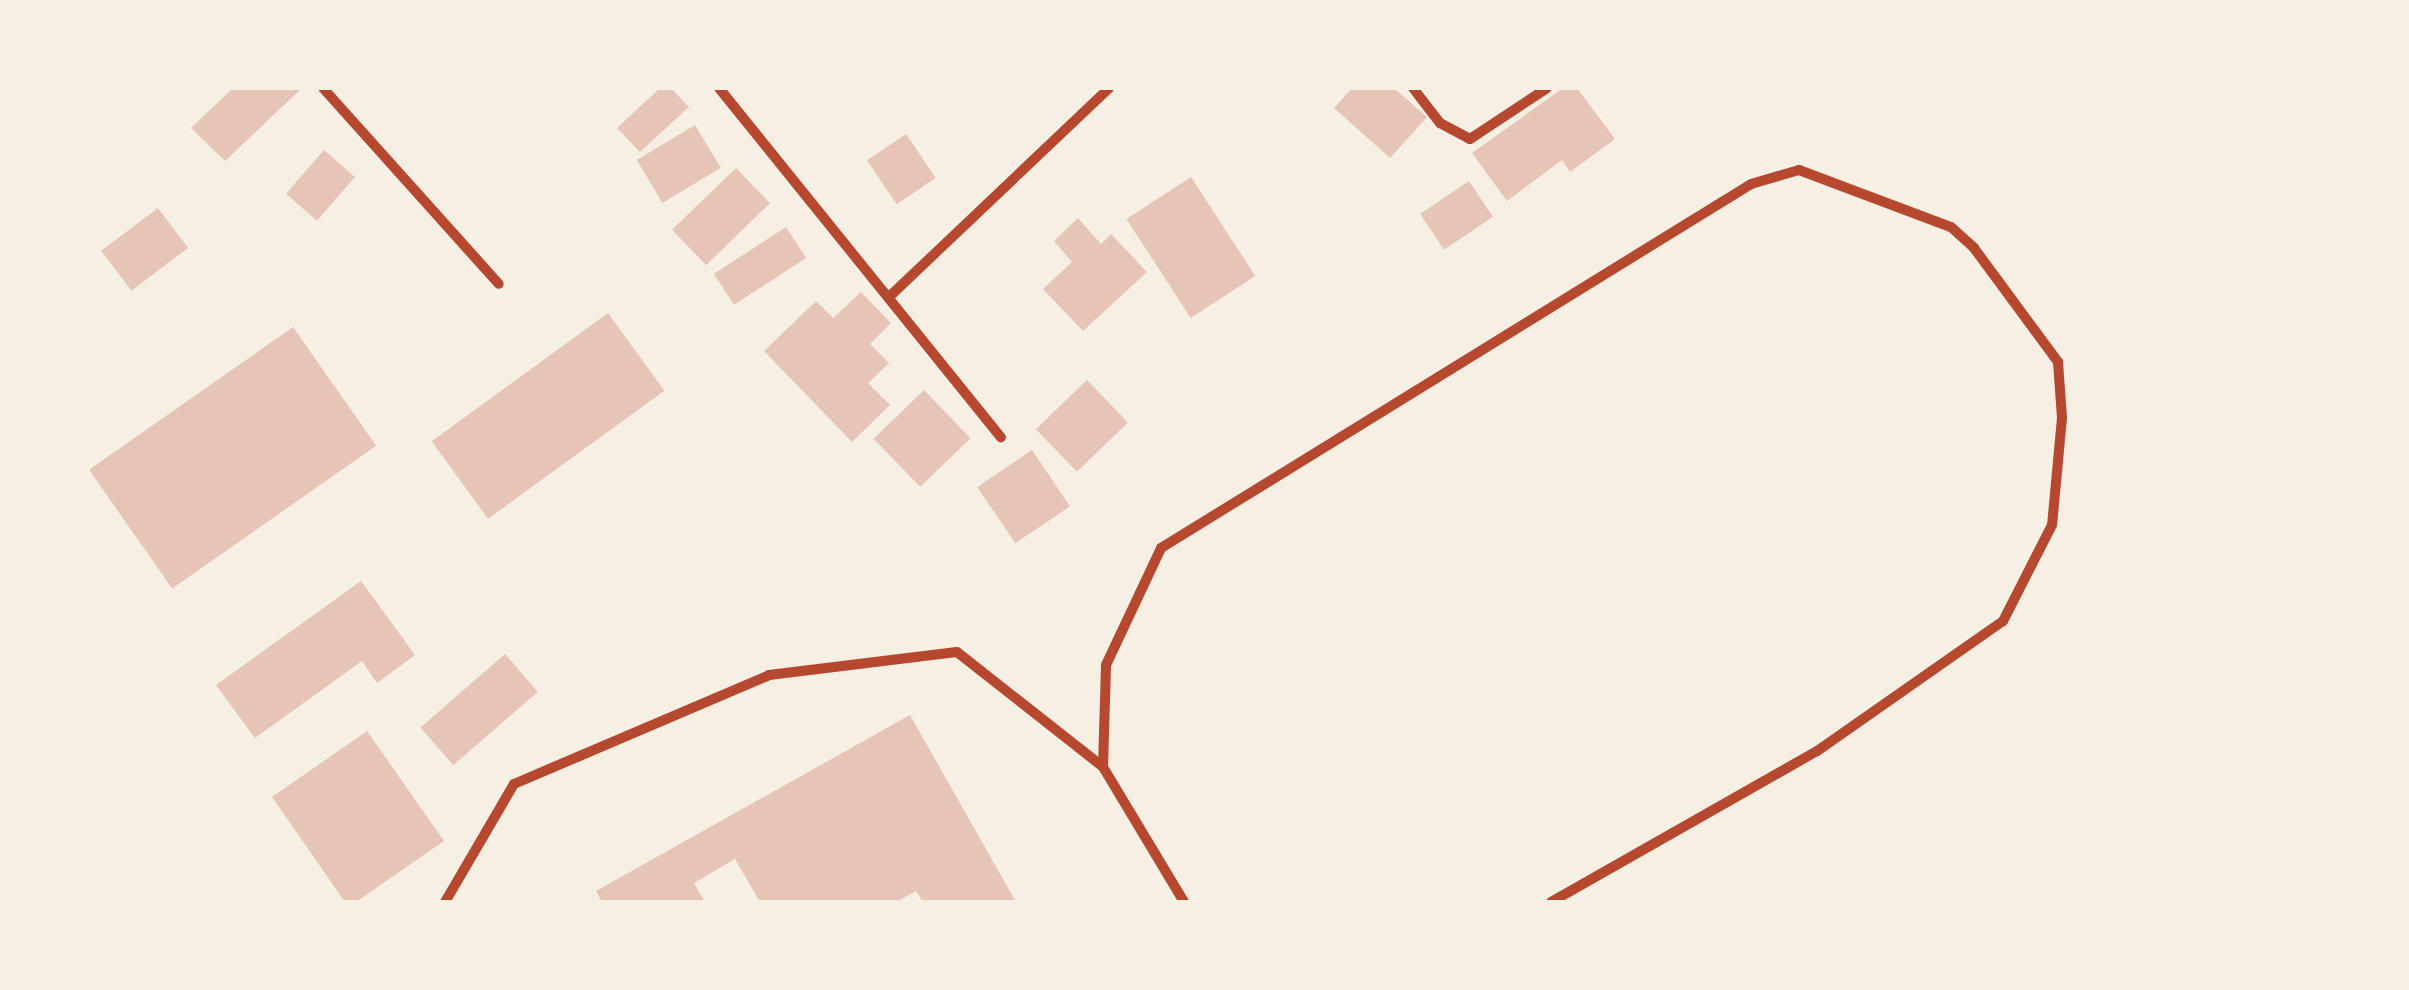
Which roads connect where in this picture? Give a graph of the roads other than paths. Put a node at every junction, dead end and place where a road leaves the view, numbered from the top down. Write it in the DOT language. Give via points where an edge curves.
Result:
graph roads {
  1 [pos="324,88"];
  2 [pos="719,88"];
  3 [pos="1109,88"];
  4 [pos="1412,88"];
  5 [pos="1547,88"];
  6 [pos="499,284"];
  7 [pos="889,297"];
  8 [pos="1002,437"];
  9 [pos="1103,767"];
  10 [pos="444,902"];
  11 [pos="1184,902"];
  12 [pos="1551,902"];
  1 -- 6 [label="street"];
  2 -- 7 [label="street"];
  3 -- 7 [label="street"];
  4 -- 5 [label="street" via="1440,122 1470,140"];
  7 -- 8 [label="street"];
  9 -- 10 [label="street" via="957,652 769,675 514,784"];
  9 -- 11 [label="street"];
  9 -- 12 [label="street" via="1106,666 1161,548 1751,184 1799,170 1951,228 1974,248 2058,362 2062,418 2052,524 2004,621 1818,751"];
}
